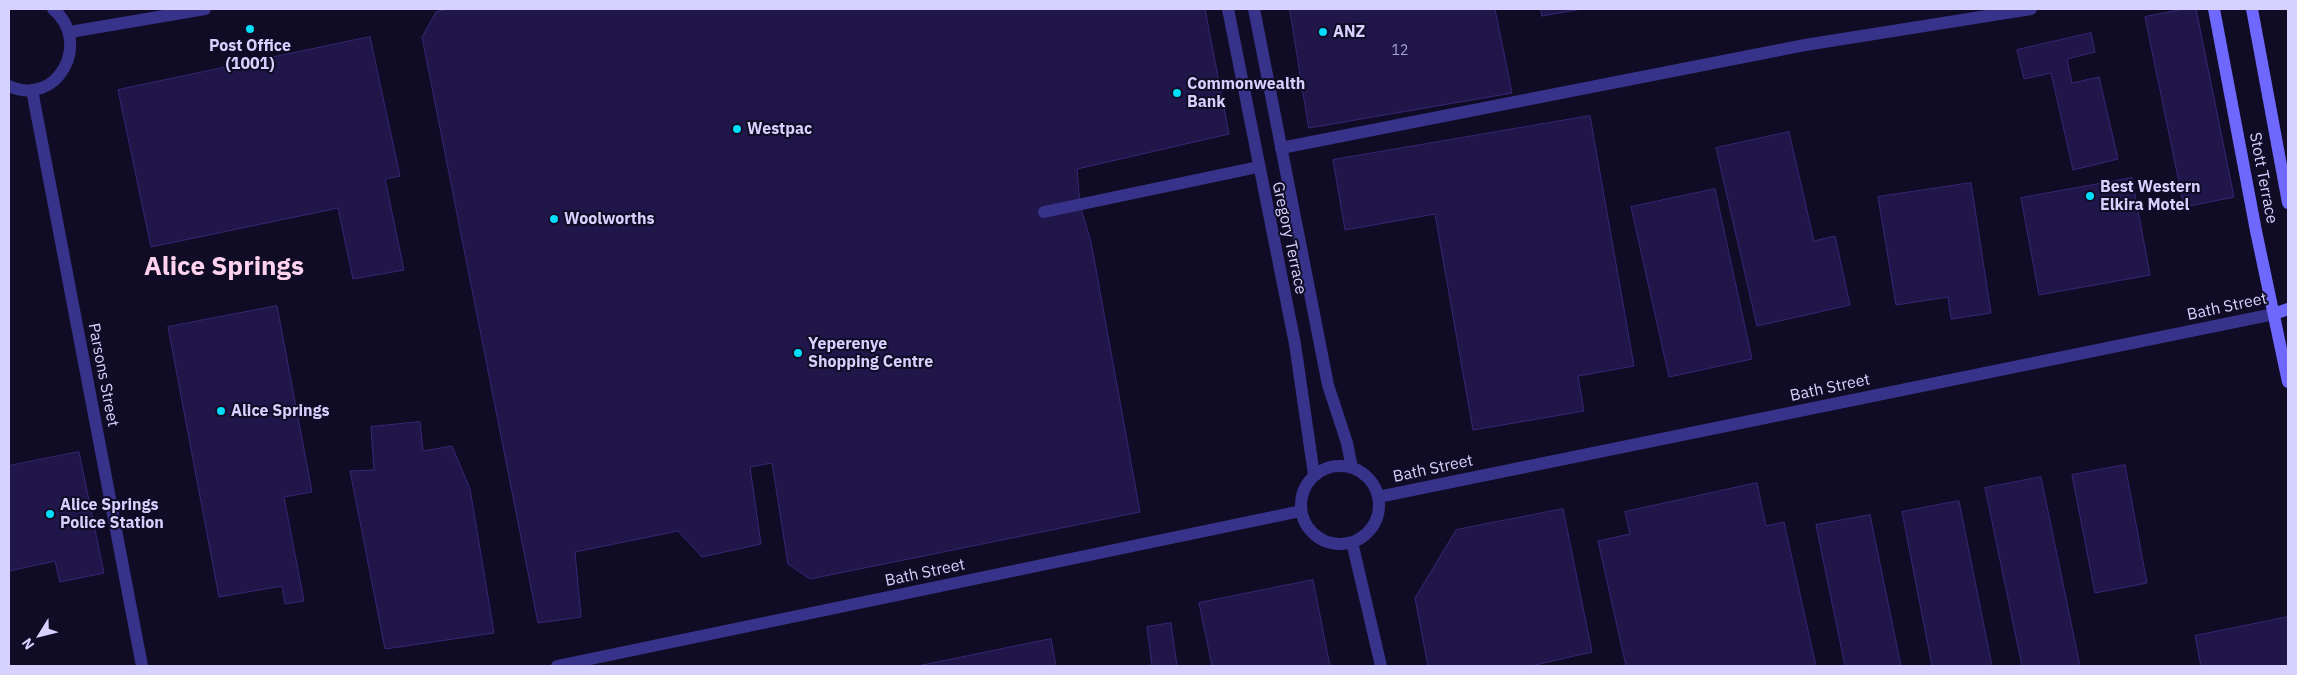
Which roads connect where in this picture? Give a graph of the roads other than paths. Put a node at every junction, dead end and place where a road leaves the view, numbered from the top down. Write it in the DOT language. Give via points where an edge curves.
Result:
graph roads {
  1 [pos="53,9"];
  2 [pos="205,9"];
  3 [pos="1228,9"];
  4 [pos="1254,9"];
  5 [pos="2031,9"];
  6 [pos="2214,9"];
  7 [pos="2252,9"];
  8 [pos="70,32"];
  9 [pos="9,86"];
  10 [pos="32,90"];
  11 [pos="1281,148"];
  12 [pos="1258,168"];
  13 [pos="2288,203"];
  14 [pos="1044,212"];
  15 [pos="2288,309"];
  16 [pos="2274,314"];
  17 [pos="2288,382"];
  18 [pos="1352,468"];
  19 [pos="1314,475"];
  20 [pos="1378,497"];
  21 [pos="1301,511"];
  22 [pos="1352,542"];
  23 [pos="142,666"];
  24 [pos="557,666"];
  25 [pos="1381,666"];
  1 -- 8 [label="street"];
  2 -- 8 [label="street"];
  3 -- 12 [label="street, Gregory Terrace"];
  4 -- 11 [label="street, Gregory Terrace"];
  5 -- 11 [label="street" via="1805,45"];
  6 -- 16 [label="main road, Stott Terrace"];
  7 -- 13 [label="main road, Stott Terrace"];
  8 -- 10 [label="street" via="70,53 64,70 52,82"];
  9 -- 10 [label="street"];
  10 -- 23 [label="street, Parsons Street"];
  11 -- 18 [label="street, Gregory Terrace" via="1328,384"];
  12 -- 14 [label="street"];
  12 -- 19 [label="street, Gregory Terrace" via="1302,381"];
  15 -- 16 [label="main road, Bath Street"];
  16 -- 17 [label="main road, Stott Terrace"];
  16 -- 20 [label="street, Bath Street"];
  18 -- 19 [label="street" via="1339,466"];
  18 -- 20 [label="street" via="1373,484"];
  19 -- 21 [label="street" via="1301,498"];
  20 -- 22 [label="street" via="1374,524 1365,535"];
  21 -- 22 [label="street" via="1305,524 1326,542"];
  21 -- 24 [label="street, Bath Street"];
  22 -- 25 [label="street"];
}
